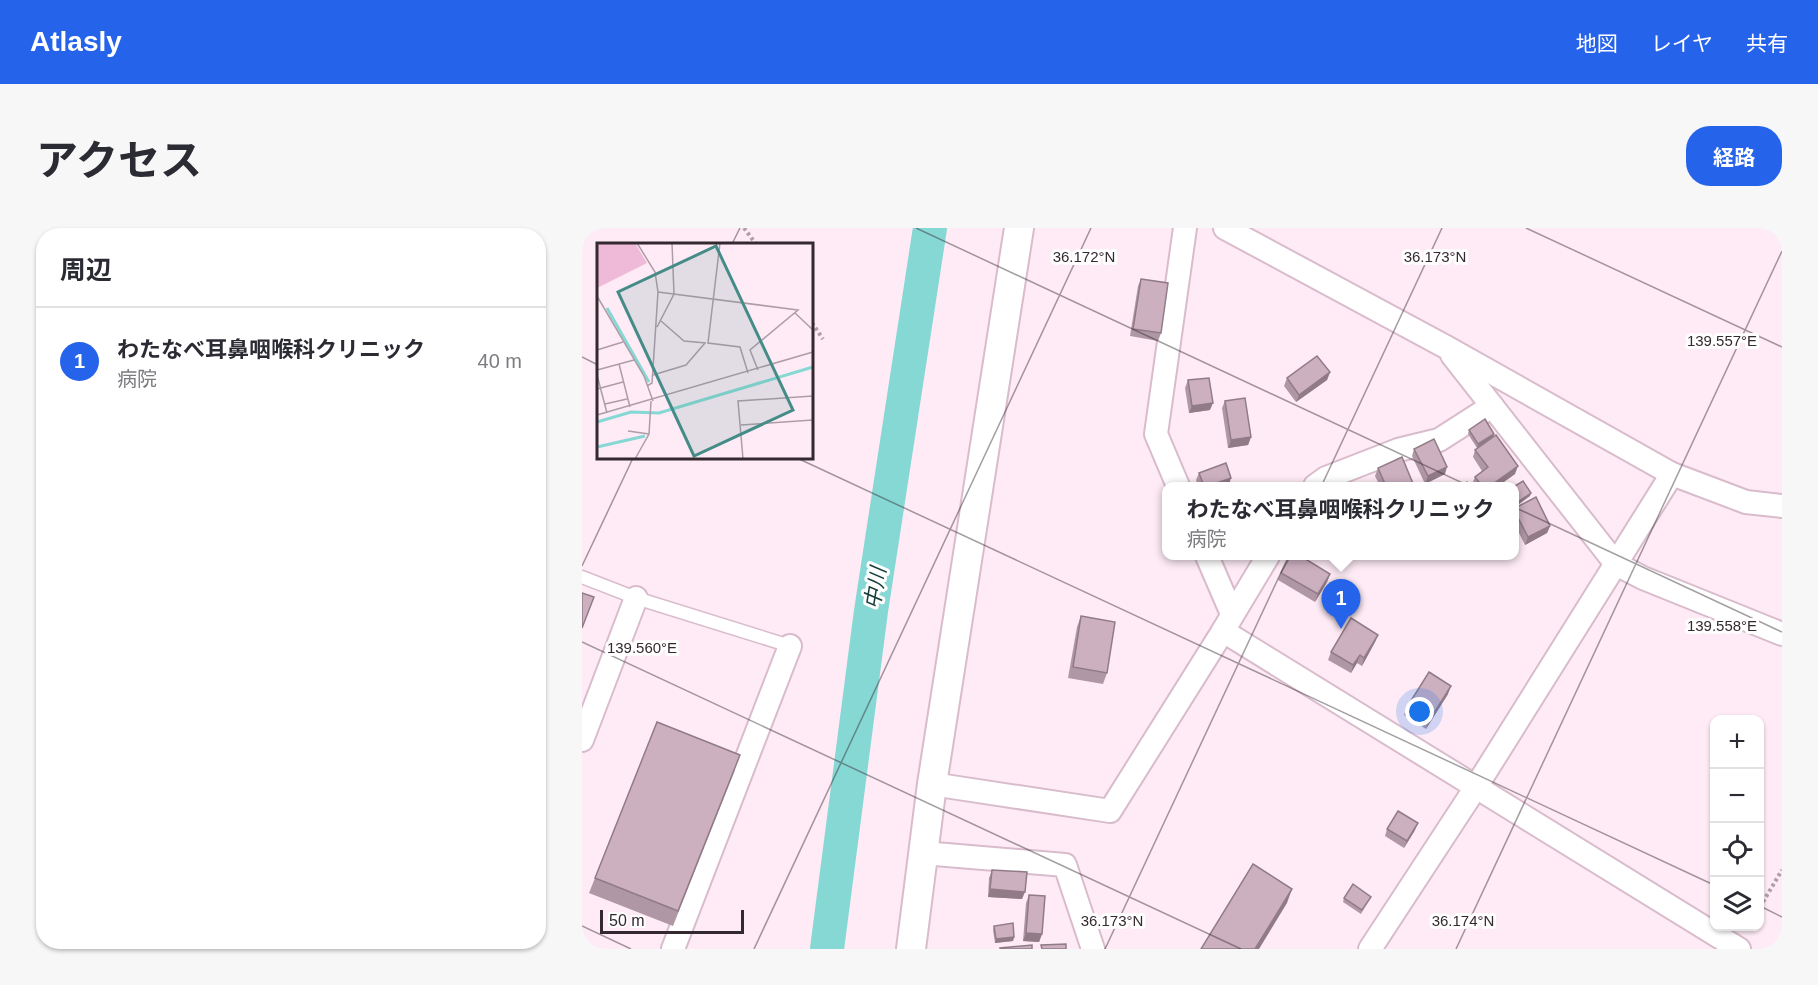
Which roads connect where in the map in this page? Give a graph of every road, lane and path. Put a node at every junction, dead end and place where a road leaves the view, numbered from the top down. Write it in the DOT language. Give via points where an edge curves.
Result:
graph roads {
  1 [pos="744,228"];
  2 [pos="1018,228"];
  3 [pos="1185,228"];
  4 [pos="1225,228"];
  5 [pos="755,243"];
  6 [pos="813,324"];
  7 [pos="823,339"];
  8 [pos="1446,347"];
  9 [pos="1492,406"];
  10 [pos="1672,474"];
  11 [pos="1176,482"];
  12 [pos="1320,482"];
  13 [pos="1782,506"];
  14 [pos="1209,560"];
  15 [pos="1265,560"];
  16 [pos="1616,564"];
  17 [pos="582,577"];
  18 [pos="636,598"];
  19 [pos="1227,623"];
  20 [pos="1782,634"];
  21 [pos="790,646"];
  22 [pos="582,740"];
  23 [pos="932,784"];
  24 [pos="1476,787"];
  25 [pos="923,853"];
  26 [pos="1782,870"];
  27 [pos="1764,900"];
  28 [pos="673,949"];
  29 [pos="911,949"];
  30 [pos="1093,949"];
  31 [pos="1371,949"];
  32 [pos="1739,949"];
  1 -- 5 [label="path"];
  2 -- 23 [label="street"];
  3 -- 11 [label="street" via="1156,434"];
  4 -- 8 [label="street"];
  6 -- 7 [label="path"];
  8 -- 9 [label="street"];
  8 -- 10 [label="street"];
  9 -- 12 [label="street" via="1439,440 1398,450"];
  9 -- 16 [label="street"];
  10 -- 13 [label="street" via="1746,502"];
  10 -- 16 [label="street"];
  14 -- 19 [label="street"];
  15 -- 19 [label="street"];
  16 -- 20 [label="street"];
  16 -- 24 [label="street"];
  17 -- 18 [label="lane"];
  18 -- 21 [label="lane"];
  18 -- 22 [label="street"];
  19 -- 23 [label="street" via="1110,811"];
  19 -- 24 [label="street"];
  21 -- 28 [label="street"];
  23 -- 25 [label="street"];
  24 -- 31 [label="street"];
  24 -- 32 [label="street"];
  25 -- 29 [label="street"];
  25 -- 30 [label="street" via="1065,865"];
  26 -- 27 [label="path"];
}
